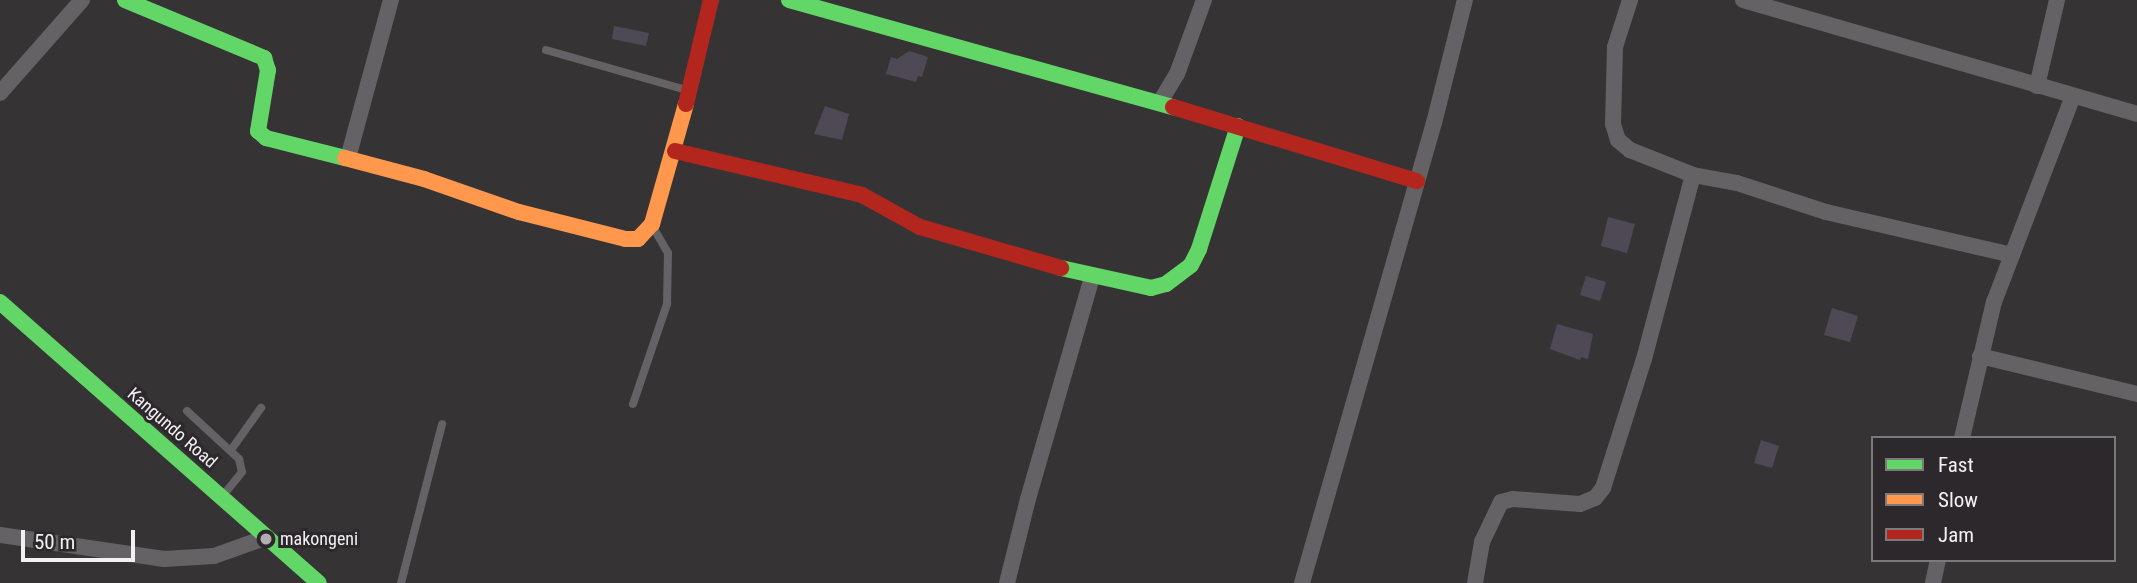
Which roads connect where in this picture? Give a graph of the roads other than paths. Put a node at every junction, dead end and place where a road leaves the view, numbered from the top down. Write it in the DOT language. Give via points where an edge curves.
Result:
graph roads {
  1 [pos="82,0"];
  2 [pos="125,0"];
  3 [pos="391,0"];
  4 [pos="711,0"];
  5 [pos="789,0"];
  6 [pos="1204,0"];
  7 [pos="1465,0"];
  8 [pos="1630,0"];
  9 [pos="1743,0"];
  10 [pos="2057,0"];
  11 [pos="1760,2"];
  12 [pos="842,6"];
  13 [pos="546,50"];
  14 [pos="2037,86"];
  15 [pos="689,90"];
  16 [pos="0,93"];
  17 [pos="2073,96"];
  18 [pos="1160,102"];
  19 [pos="2137,114"];
  20 [pos="1238,126"];
  21 [pos="675,151"];
  22 [pos="348,158"];
  23 [pos="1693,175"];
  24 [pos="1417,181"];
  25 [pos="652,224"];
  26 [pos="2012,255"];
  27 [pos="1092,277"];
  28 [pos="0,302"];
  29 [pos="1980,356"];
  30 [pos="2137,394"];
  31 [pos="632,404"];
  32 [pos="261,408"];
  33 [pos="187,411"];
  34 [pos="442,424"];
  35 [pos="1962,436"];
  36 [pos="231,450"];
  37 [pos="222,497"];
  38 [pos="0,535"];
  39 [pos="267,537"];
  40 [pos="1938,562"];
  41 [pos="319,583"];
  42 [pos="401,583"];
  43 [pos="1007,583"];
  44 [pos="1302,583"];
  45 [pos="1475,583"];
  46 [pos="1933,583"];
  1 -- 16 [label="street"];
  2 -- 22 [label="main road" via="264,58 268,70 258,131 280,144"];
  3 -- 22 [label="street"];
  4 -- 15 [label="main road"];
  5 -- 12 [label="main road"];
  6 -- 18 [label="street" via="1177,74"];
  7 -- 24 [label="street"];
  8 -- 23 [label="street" via="1615,47 1612,124 1618,140 1646,159"];
  9 -- 11 [label="street"];
  10 -- 14 [label="street"];
  11 -- 14 [label="street"];
  12 -- 18 [label="main road"];
  13 -- 15 [label="lane"];
  14 -- 17 [label="street"];
  15 -- 21 [label="main road"];
  17 -- 19 [label="street"];
  17 -- 26 [label="street"];
  18 -- 20 [label="main road"];
  20 -- 24 [label="main road"];
  20 -- 27 [label="main road" via="1199,249 1183,274 1151,288"];
  21 -- 25 [label="main road"];
  21 -- 27 [label="main road" via="862,195 920,227"];
  22 -- 25 [label="main road" via="520,212 626,239 638,239"];
  23 -- 26 [label="street" via="1737,183 1826,212"];
  23 -- 45 [label="street" via="1644,359 1603,488 1580,505 1501,502 1482,542"];
  24 -- 44 [label="street"];
  25 -- 31 [label="lane" via="668,253 667,304"];
  26 -- 29 [label="street"];
  27 -- 43 [label="street"];
  28 -- 37 [label="main road, Kangundo Road"];
  29 -- 30 [label="street"];
  29 -- 35 [label="street"];
  32 -- 36 [label="lane"];
  33 -- 36 [label="lane"];
  34 -- 42 [label="lane"];
  36 -- 37 [label="lane" via="242,472"];
  37 -- 39 [label="main road, Kangundo Road"];
  38 -- 39 [label="street" via="164,559 214,556"];
  39 -- 41 [label="main road, Kangundo Road"];
  40 -- 46 [label="street"];
}
